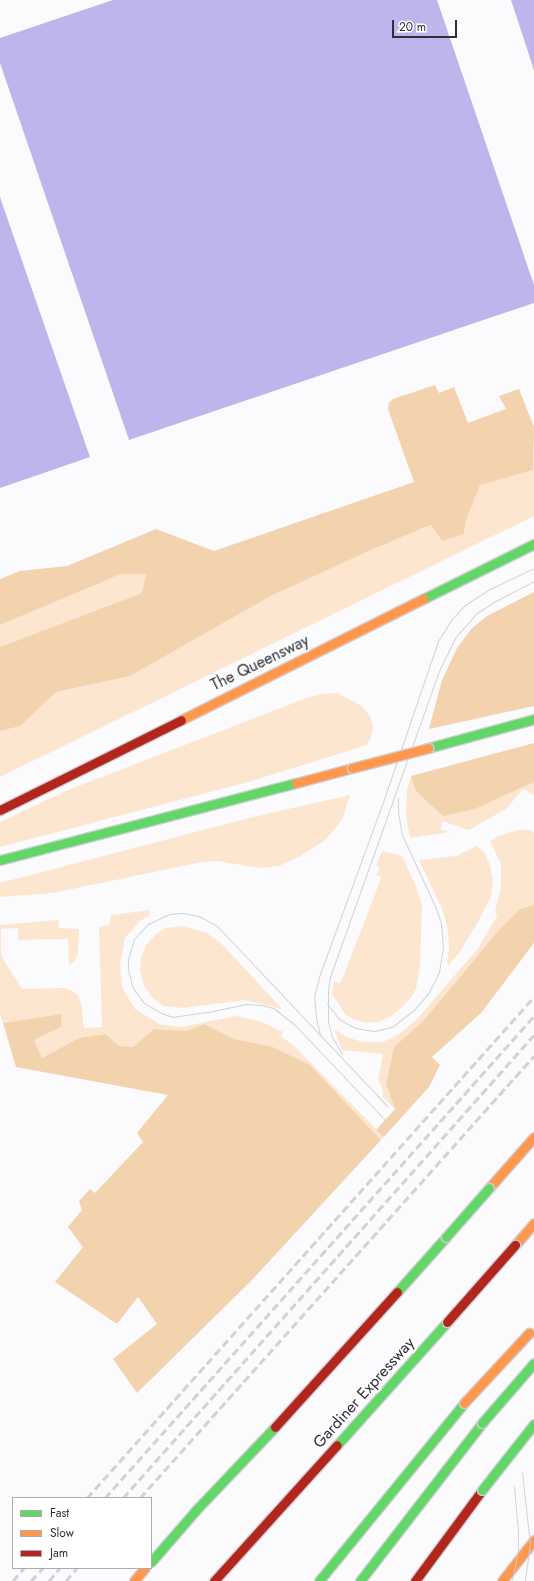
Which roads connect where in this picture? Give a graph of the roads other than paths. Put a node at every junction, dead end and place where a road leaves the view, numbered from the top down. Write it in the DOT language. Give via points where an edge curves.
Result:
graph roads {
  1 [pos="534,544"];
  2 [pos="534,719"];
  3 [pos="0,810"];
  4 [pos="0,860"];
  5 [pos="534,1137"];
  6 [pos="534,1223"];
  7 [pos="532,1330"];
  8 [pos="534,1363"];
  9 [pos="534,1424"];
  10 [pos="534,1540"];
  11 [pos="152,1561"];
  12 [pos="144,1569"];
  13 [pos="134,1581"];
  14 [pos="214,1581"];
  15 [pos="319,1581"];
  16 [pos="360,1581"];
  17 [pos="415,1581"];
  18 [pos="502,1581"];
  1 -- 3 [label="main road, The Queensway"];
  2 -- 4 [label="main road, bridge"];
  5 -- 11 [label="main road, bridge"];
  6 -- 14 [label="main road, Gardiner Expressway, bridge"];
  7 -- 15 [label="main road, bridge" via="464,1403"];
  8 -- 16 [label="main road, bridge" via="482,1424"];
  9 -- 17 [label="main road, bridge"];
  10 -- 18 [label="main road"];
  12 -- 13 [label="main road"];
}
